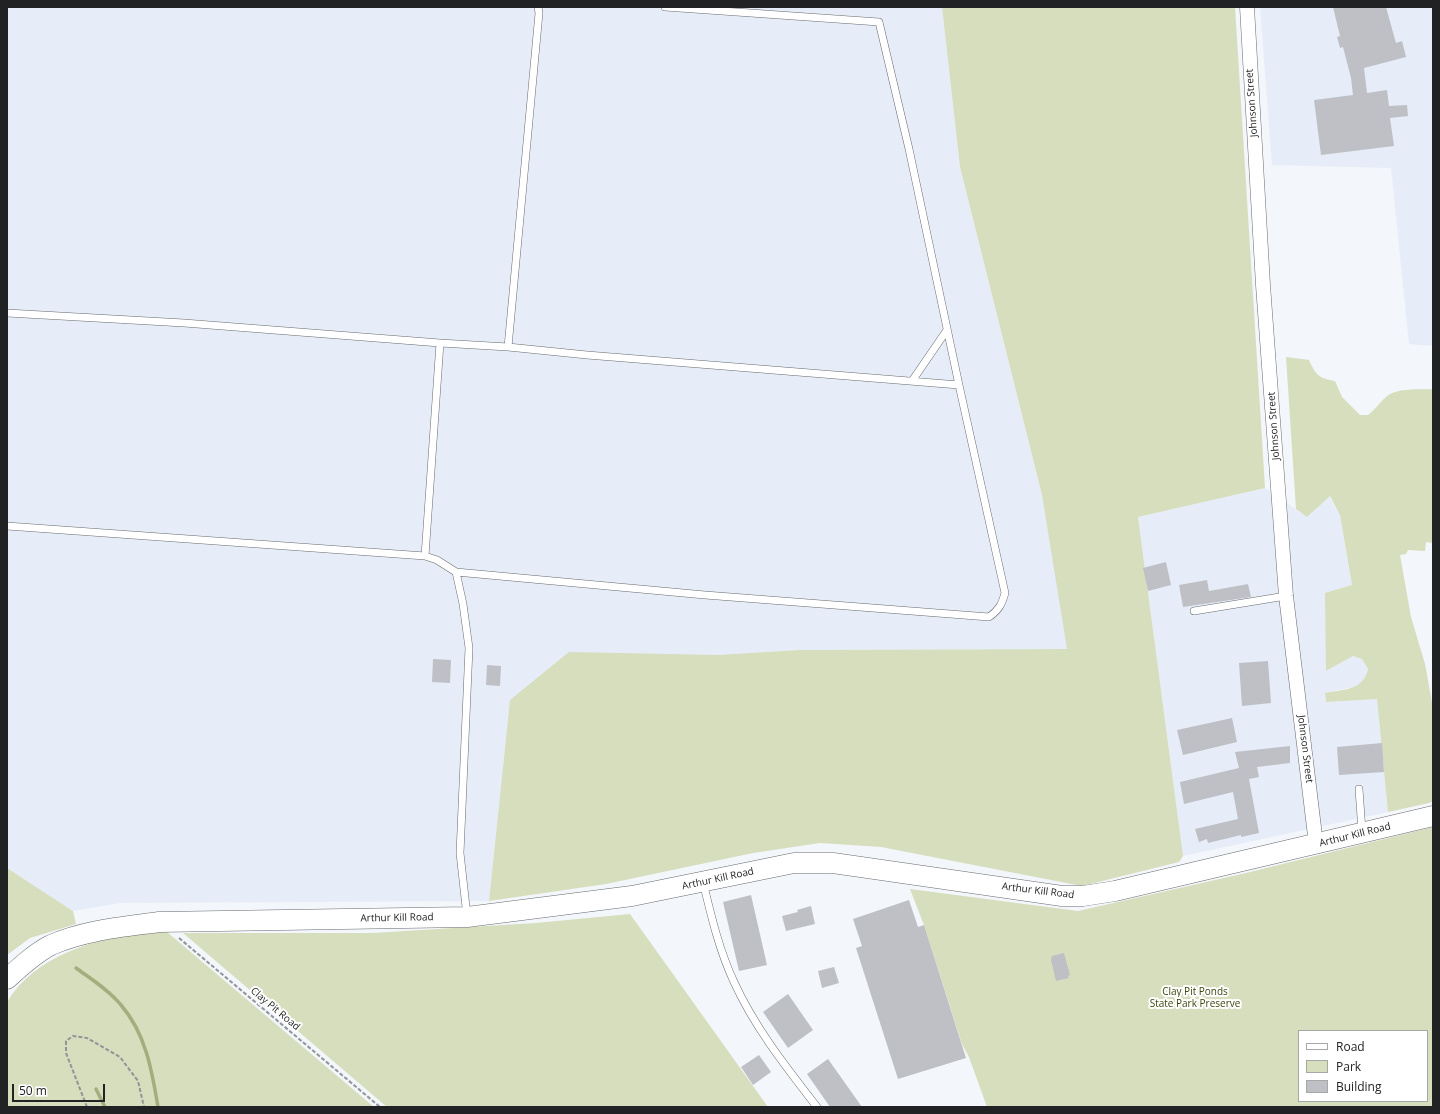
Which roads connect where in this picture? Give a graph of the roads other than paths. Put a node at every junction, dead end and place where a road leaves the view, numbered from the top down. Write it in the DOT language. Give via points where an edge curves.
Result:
graph roads {
  1 [pos="538,7"];
  2 [pos="665,7"];
  3 [pos="1247,7"];
  4 [pos="7,312"];
  5 [pos="947,330"];
  6 [pos="440,343"];
  7 [pos="508,347"];
  8 [pos="912,381"];
  9 [pos="958,385"];
  10 [pos="7,526"];
  11 [pos="425,556"];
  12 [pos="456,572"];
  13 [pos="1286,596"];
  14 [pos="1194,611"];
  15 [pos="1359,789"];
  16 [pos="1433,816"];
  17 [pos="1363,833"];
  18 [pos="1316,844"];
  19 [pos="703,882"];
  20 [pos="467,917"];
  21 [pos="7,979"];
  22 [pos="817,1107"];
  1 -- 7 [label="lane"];
  2 -- 5 [label="lane" via="879,22"];
  3 -- 13 [label="street, Johnson Street" via="1263,285"];
  4 -- 6 [label="lane"];
  5 -- 8 [label="lane"];
  5 -- 9 [label="lane"];
  6 -- 7 [label="lane"];
  6 -- 11 [label="lane"];
  7 -- 8 [label="lane"];
  8 -- 9 [label="lane"];
  9 -- 12 [label="lane" via="1005,593 1002,604 989,617 713,596"];
  10 -- 11 [label="lane"];
  11 -- 12 [label="lane"];
  12 -- 20 [label="lane" via="469,648 460,853"];
  13 -- 14 [label="lane"];
  13 -- 18 [label="street, Johnson Street"];
  15 -- 17 [label="lane"];
  16 -- 17 [label="street, Arthur Kill Road"];
  17 -- 18 [label="street, Arthur Kill Road"];
  18 -- 19 [label="street, Arthur Kill Road" via="1115,892 1083,896 1062,896 833,863 794,863"];
  19 -- 20 [label="street, Arthur Kill Road" via="632,896"];
  19 -- 22 [label="lane" via="720,947 733,981 753,1019"];
  20 -- 21 [label="street, Arthur Kill Road" via="160,922 111,928 83,934 50,946"];
}
